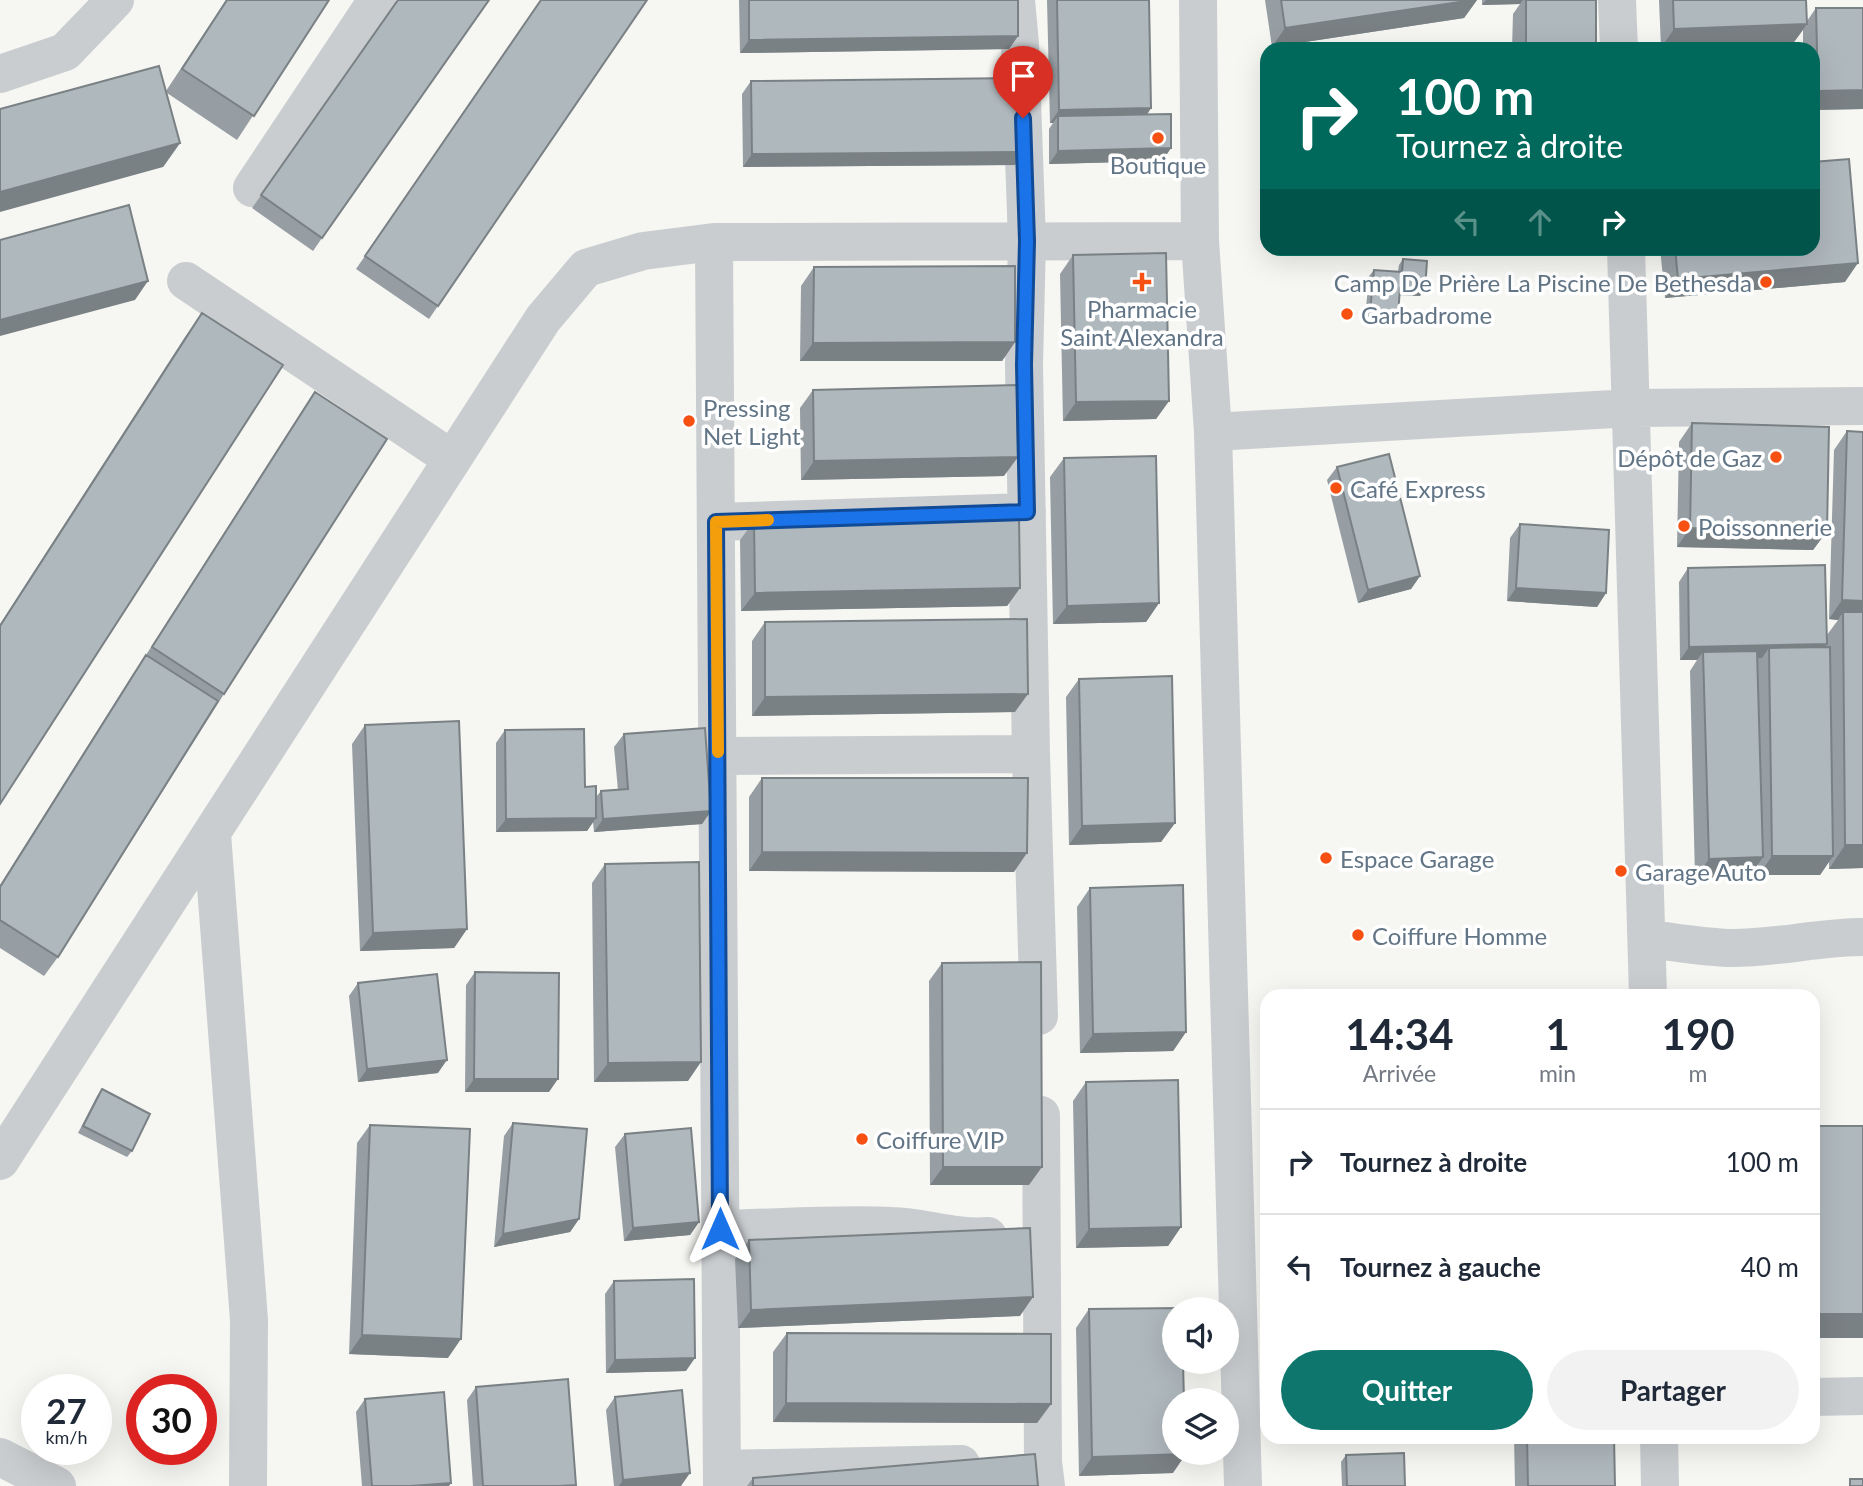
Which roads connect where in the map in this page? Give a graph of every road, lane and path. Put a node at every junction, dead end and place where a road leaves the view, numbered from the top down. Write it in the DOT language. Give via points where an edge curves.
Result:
graph roads {
  1 [pos="115,0"];
  2 [pos="377,0"];
  3 [pos="1016,0"];
  4 [pos="1198,0"];
  5 [pos="1617,0"];
  6 [pos="1619,42"];
  7 [pos="0,74"];
  8 [pos="252,188"];
  9 [pos="1027,241"];
  10 [pos="1200,241"];
  11 [pos="714,242"];
  12 [pos="1626,256"];
  13 [pos="186,281"];
  14 [pos="1863,406"];
  15 [pos="1632,408"];
  16 [pos="1213,432"];
  17 [pos="453,459"];
  18 [pos="1027,512"];
  19 [pos="716,522"];
  20 [pos="1031,754"];
  21 [pos="718,756"];
  22 [pos="212,834"];
  23 [pos="1863,937"];
  24 [pos="1647,939"];
  25 [pos="1648,989"];
  26 [pos="0,1161"];
  27 [pos="720,1229"];
  28 [pos="1042,1231"];
  29 [pos="1820,1396"];
  30 [pos="1863,1396"];
  31 [pos="1659,1444"];
  32 [pos="0,1457"];
  33 [pos="1027,1468"];
  34 [pos="722,1477"];
  35 [pos="57,1486"];
  36 [pos="248,1486"];
  37 [pos="1243,1486"];
  38 [pos="1660,1486"];
  1 -- 7 [label="street" via="65,52"];
  2 -- 8 [label="street"];
  3 -- 9 [label="street"];
  4 -- 10 [label="street"];
  5 -- 6 [label="street"];
  9 -- 10 [label="street"];
  9 -- 11 [label="street"];
  9 -- 18 [label="street"];
  10 -- 16 [label="street"];
  11 -- 17 [label="street" via="643,251 586,268 543,319"];
  11 -- 19 [label="street"];
  12 -- 15 [label="street"];
  13 -- 17 [label="street"];
  14 -- 15 [label="street"];
  15 -- 16 [label="street"];
  15 -- 24 [label="street"];
  16 -- 37 [label="street"];
  17 -- 22 [label="street"];
  18 -- 19 [label="street"];
  18 -- 20 [label="street"];
  19 -- 21 [label="street"];
  20 -- 21 [label="street"];
  20 -- 28 [label="street"];
  21 -- 27 [label="street"];
  22 -- 26 [label="street"];
  22 -- 36 [label="street" via="249,1320"];
  23 -- 24 [label="street" via="1728,948"];
  24 -- 25 [label="street"];
  27 -- 28 [label="street" via="883,1225 970,1237"];
  27 -- 34 [label="street"];
  28 -- 33 [label="street"];
  29 -- 30 [label="street"];
  31 -- 38 [label="street"];
  32 -- 35 [label="street"];
  33 -- 34 [label="street"];
}
